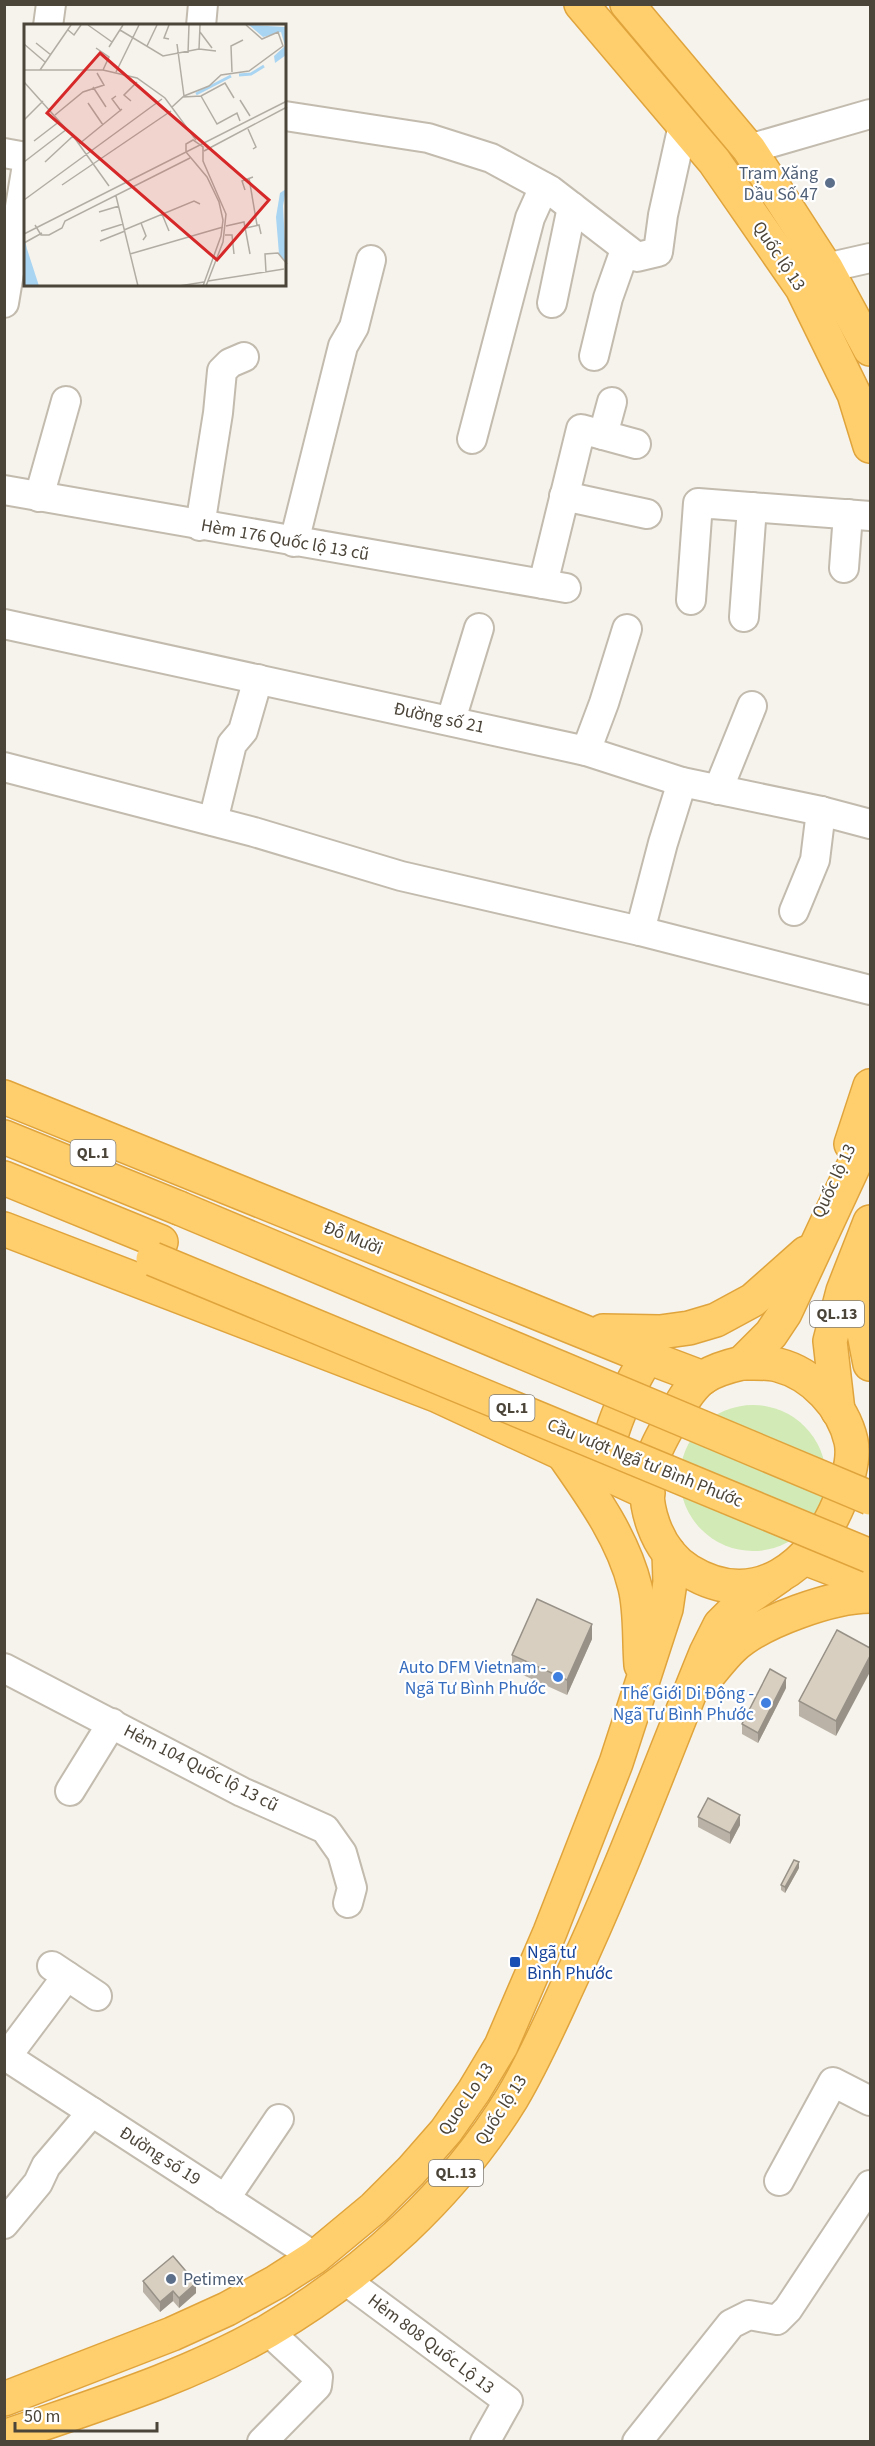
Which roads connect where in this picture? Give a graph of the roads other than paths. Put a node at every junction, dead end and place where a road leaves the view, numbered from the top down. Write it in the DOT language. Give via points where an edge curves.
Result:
graph roads {
  1 [pos="51,4"];
  2 [pos="203,4"];
  3 [pos="581,4"];
  4 [pos="627,4"];
  5 [pos="48,24"];
  6 [pos="201,24"];
  7 [pos="870,114"];
  8 [pos="286,116"];
  9 [pos="684,125"];
  10 [pos="749,149"];
  11 [pos="4,153"];
  12 [pos="24,157"];
  13 [pos="24,181"];
  14 [pos="544,187"];
  15 [pos="572,207"];
  16 [pos="625,250"];
  17 [pos="870,258"];
  18 [pos="371,260"];
  19 [pos="826,268"];
  20 [pos="7,270"];
  21 [pos="4,303"];
  22 [pos="552,303"];
  23 [pos="870,349"];
  24 [pos="594,356"];
  25 [pos="244,357"];
  26 [pos="66,401"];
  27 [pos="612,402"];
  28 [pos="603,435"];
  29 [pos="472,439"];
  30 [pos="636,444"];
  31 [pos="870,446"];
  32 [pos="4,490"];
  33 [pos="564,496"];
  34 [pos="39,497"];
  35 [pos="752,507"];
  36 [pos="647,514"];
  37 [pos="859,515"];
  38 [pos="200,526"];
  39 [pos="294,542"];
  40 [pos="844,568"];
  41 [pos="691,600"];
  42 [pos="744,617"];
  43 [pos="4,624"];
  44 [pos="479,628"];
  45 [pos="627,629"];
  46 [pos="258,679"];
  47 [pos="752,706"];
  48 [pos="451,720"];
  49 [pos="586,751"];
  50 [pos="4,766"];
  51 [pos="682,782"];
  52 [pos="718,790"];
  53 [pos="820,811"];
  54 [pos="213,821"];
  55 [pos="870,824"];
  56 [pos="794,911"];
  57 [pos="640,931"];
  58 [pos="870,990"];
  59 [pos="870,1086"];
  60 [pos="4,1097"];
  61 [pos="4,1118"];
  62 [pos="870,1123"];
  63 [pos="4,1137"];
  64 [pos="4,1178"];
  65 [pos="4,1199"];
  66 [pos="181,1199"];
  67 [pos="870,1222"];
  68 [pos="4,1229"];
  69 [pos="157,1251"];
  70 [pos="805,1260"];
  71 [pos="581,1329"];
  72 [pos="648,1358"];
  73 [pos="742,1364"];
  74 [pos="870,1364"];
  75 [pos="703,1378"];
  76 [pos="838,1411"];
  77 [pos="861,1446"];
  78 [pos="562,1452"];
  79 [pos="615,1477"];
  80 [pos="870,1482"];
  81 [pos="648,1493"];
  82 [pos="870,1498"];
  83 [pos="870,1541"];
  84 [pos="669,1553"];
  85 [pos="870,1556"];
  86 [pos="805,1558"];
  87 [pos="778,1577"];
  88 [pos="856,1578"];
  89 [pos="870,1596"];
  90 [pos="4,1668"];
  91 [pos="643,1681"];
  92 [pos="688,1698"];
  93 [pos="112,1724"];
  94 [pos="70,1791"];
  95 [pos="348,1903"];
  96 [pos="97,1996"];
  97 [pos="6,2055"];
  98 [pos="870,2101"];
  99 [pos="92,2112"];
  100 [pos="279,2119"];
  101 [pos="779,2181"];
  102 [pos="870,2185"];
  103 [pos="225,2199"];
  104 [pos="4,2224"];
  105 [pos="315,2257"];
  106 [pos="345,2280"];
  107 [pos="268,2331"];
  108 [pos="4,2399"];
  109 [pos="4,2437"];
  110 [pos="262,2442"];
  111 [pos="484,2442"];
  112 [pos="637,2442"];
  1 -- 5 [label="street"];
  2 -- 6 [label="street"];
  3 -- 9 [label="highway, Quốc lộ 13"];
  4 -- 10 [label="highway, Quốc lộ 13"];
  7 -- 10 [label="street"];
  8 -- 14 [label="street" via="428,138 491,158"];
  9 -- 16 [label="street" via="658,252 637,257"];
  9 -- 31 [label="highway, Quốc lộ 13" via="714,161 802,288 854,394"];
  10 -- 19 [label="highway, Quốc lộ 13"];
  11 -- 12 [label="street"];
  13 -- 20 [label="street"];
  14 -- 15 [label="street"];
  14 -- 29 [label="street" via="530,218"];
  15 -- 16 [label="street"];
  15 -- 22 [label="street"];
  16 -- 24 [label="street"];
  17 -- 19 [label="street"];
  18 -- 39 [label="street" via="354,327 343,346"];
  19 -- 23 [label="highway, Quốc lộ 13"];
  20 -- 21 [label="street"];
  25 -- 38 [label="street" via="222,371"];
  26 -- 34 [label="street"];
  27 -- 28 [label="street"];
  28 -- 30 [label="street"];
  28 -- 33 [label="street" via="581,429"];
  32 -- 34 [label="street, Hèm 176 Quốc lộ 13 cũ"];
  33 -- 36 [label="street"];
  33 -- 39 [label="street, Hèm 176 Quốc lộ 13 cũ" via="555,586"];
  34 -- 38 [label="street, Hèm 176 Quốc lộ 13 cũ"];
  35 -- 37 [label="street"];
  35 -- 41 [label="street" via="698,503"];
  35 -- 42 [label="street"];
  37 -- 40 [label="street"];
  38 -- 39 [label="street, Hèm 176 Quốc lộ 13 cũ"];
  43 -- 46 [label="street, Đường số 21"];
  44 -- 48 [label="street"];
  45 -- 49 [label="street"];
  46 -- 48 [label="street, Đường số 21"];
  46 -- 54 [label="street" via="243,731 232,744"];
  47 -- 52 [label="street"];
  48 -- 49 [label="street, Đường số 21"];
  49 -- 51 [label="street, Đường số 21"];
  50 -- 54 [label="street"];
  51 -- 52 [label="street, Đường số 21"];
  51 -- 57 [label="street"];
  52 -- 53 [label="street, Đường số 21"];
  53 -- 55 [label="street, Đường số 21"];
  53 -- 56 [label="street" via="815,860"];
  54 -- 57 [label="street" via="401,876"];
  57 -- 58 [label="street"];
  59 -- 70 [label="highway, Quốc lộ 13 / QL.13"];
  60 -- 71 [label="highway, Đỗ Mười / QL.1"];
  61 -- 66 [label="highway, QL.1"];
  62 -- 70 [label="highway, Quốc lộ 13 / QL.13" via="861,1150"];
  63 -- 66 [label="highway, QL.1"];
  64 -- 69 [label="highway, QL.1"];
  65 -- 69 [label="highway, QL.1"];
  66 -- 80 [label="highway, QL.1"];
  66 -- 82 [label="highway, QL.1, bridge"];
  67 -- 74 [label="highway" via="861,1318"];
  67 -- 76 [label="highway, QL.13" via="843,1291 830,1341"];
  68 -- 78 [label="highway, QL.1" via="383,1374"];
  69 -- 83 [label="highway, Cầu vượt Ngã tư Bình Phước / QL.1"];
  69 -- 85 [label="highway, Cầu vượt Ngã tư Bình Phước / QL.1, bridge"];
  70 -- 71 [label="highway" via="753,1300 702,1325 660,1332"];
  70 -- 73 [label="highway, Quốc lộ 13 / QL.13" via="778,1325"];
  71 -- 72 [label="highway, Đỗ Mười / QL.1"];
  72 -- 75 [label="highway, Đỗ Mười / QL.1"];
  72 -- 79 [label="highway" via="635,1378 612,1436 609,1448"];
  73 -- 75 [label="highway, QL.13"];
  73 -- 76 [label="highway, QL.13" via="778,1365 800,1374 820,1388"];
  75 -- 81 [label="highway, QL.13" via="690,1390 663,1437 650,1466"];
  76 -- 77 [label="highway, QL.13"];
  77 -- 86 [label="highway, QL.13" via="849,1466 831,1522"];
  78 -- 79 [label="highway, QL.1"];
  78 -- 91 [label="highway" via="607,1521 631,1574 638,1605"];
  79 -- 81 [label="highway, QL.1"];
  81 -- 84 [label="highway, QL.13" via="653,1526"];
  83 -- 88 [label="highway"];
  84 -- 87 [label="highway, QL.13" via="682,1567 716,1583 755,1584"];
  84 -- 91 [label="highway, QL.13" via="668,1602"];
  86 -- 87 [label="highway, QL.13"];
  86 -- 88 [label="highway"];
  87 -- 92 [label="highway, Quốc lộ 13 / QL.13" via="745,1600 720,1625"];
  89 -- 92 [label="highway" via="835,1600 764,1627 732,1647"];
  90 -- 93 [label="street, Hẻm 104 Quốc lộ 13 cũ"];
  91 -- 105 [label="highway, Quoc Lo 13 / QL.13" via="563,1900 501,2046 446,2131 418,2163 374,2208"];
  92 -- 106 [label="highway, Quốc lộ 13 / QL.13" via="588,1944 511,2099 443,2190 399,2235"];
  93 -- 94 [label="street"];
  93 -- 95 [label="street, Hẻm 104 Quốc lộ 13 cũ" via="242,1792 325,1829 342,1853 352,1888"];
  96 -- 97 [label="street" via="59,1971"];
  97 -- 99 [label="street, Đường số 19"];
  98 -- 101 [label="street" via="833,2082"];
  99 -- 103 [label="street, Đường số 19"];
  99 -- 104 [label="street"];
  100 -- 103 [label="street"];
  102 -- 112 [label="street" via="788,2309 777,2320 749,2314 730,2324"];
  103 -- 105 [label="street, Đường số 19"];
  105 -- 108 [label="highway, Quoc Lo 13 / QL.13" via="227,2309"];
  106 -- 107 [label="highway, Quốc lộ 13 / QL.13"];
  106 -- 111 [label="street, Hẻm 808 Quốc Lộ 13" via="508,2402"];
  107 -- 109 [label="highway, Quốc lộ 13 / QL.13" via="201,2364"];
  107 -- 110 [label="street" via="318,2377 317,2386"];
}
